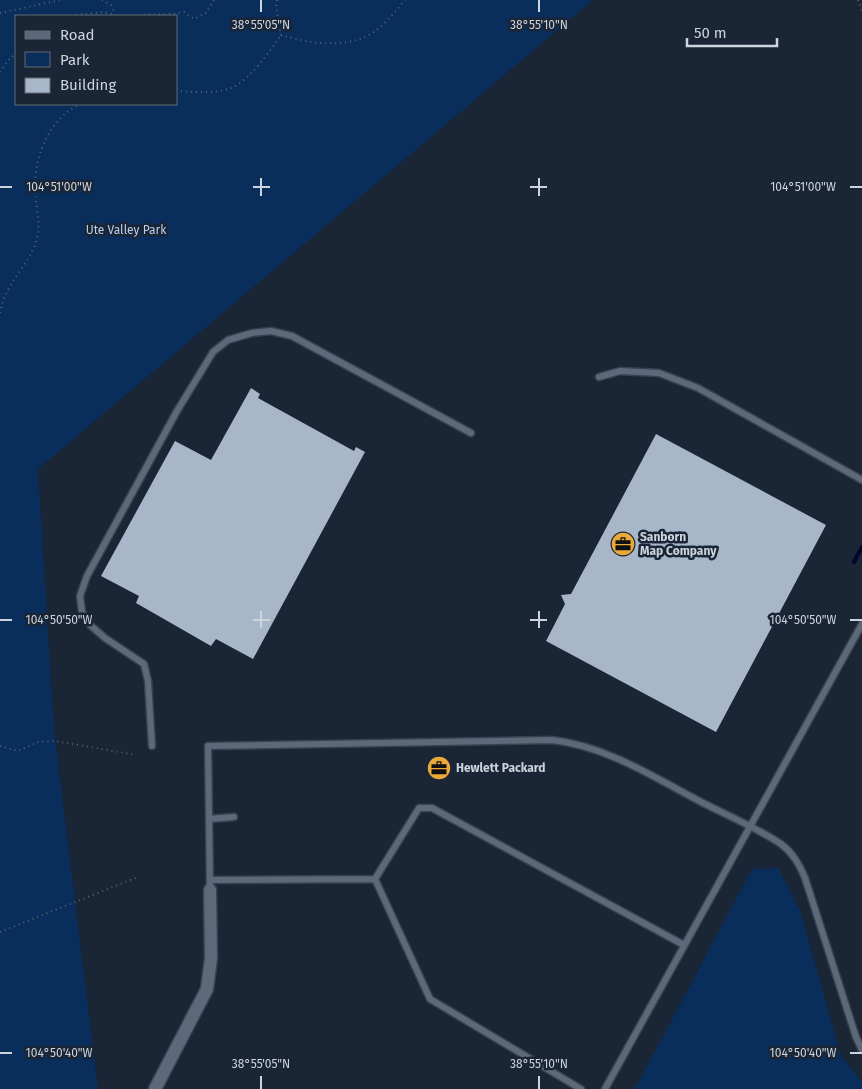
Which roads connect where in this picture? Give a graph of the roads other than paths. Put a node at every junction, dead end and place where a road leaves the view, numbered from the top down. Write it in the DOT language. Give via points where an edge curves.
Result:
graph roads {
  1 [pos="599,377"];
  2 [pos="471,433"];
  3 [pos="862,480"];
  4 [pos="862,624"];
  5 [pos="152,746"];
  6 [pos="234,817"];
  7 [pos="209,818"];
  8 [pos="749,826"];
  9 [pos="375,878"];
  10 [pos="210,885"];
  11 [pos="684,945"];
  12 [pos="862,1050"];
  13 [pos="155,1089"];
  14 [pos="581,1089"];
  15 [pos="605,1089"];
  1 -- 3 [label="lane" via="620,371 658,373 698,388"];
  2 -- 5 [label="lane" via="292,336 271,331 252,333 228,340 213,352 96,557 80,596 82,612 90,625 144,664"];
  4 -- 8 [label="lane"];
  6 -- 7 [label="lane"];
  7 -- 8 [label="lane" via="208,746 552,740 591,748 618,758"];
  7 -- 10 [label="lane"];
  8 -- 11 [label="lane"];
  8 -- 12 [label="lane" via="781,844 799,863"];
  9 -- 10 [label="lane"];
  9 -- 11 [label="lane" via="419,808 432,808"];
  9 -- 14 [label="lane" via="430,999"];
  10 -- 13 [label="street" via="211,958 207,990"];
  11 -- 15 [label="lane"];
}
